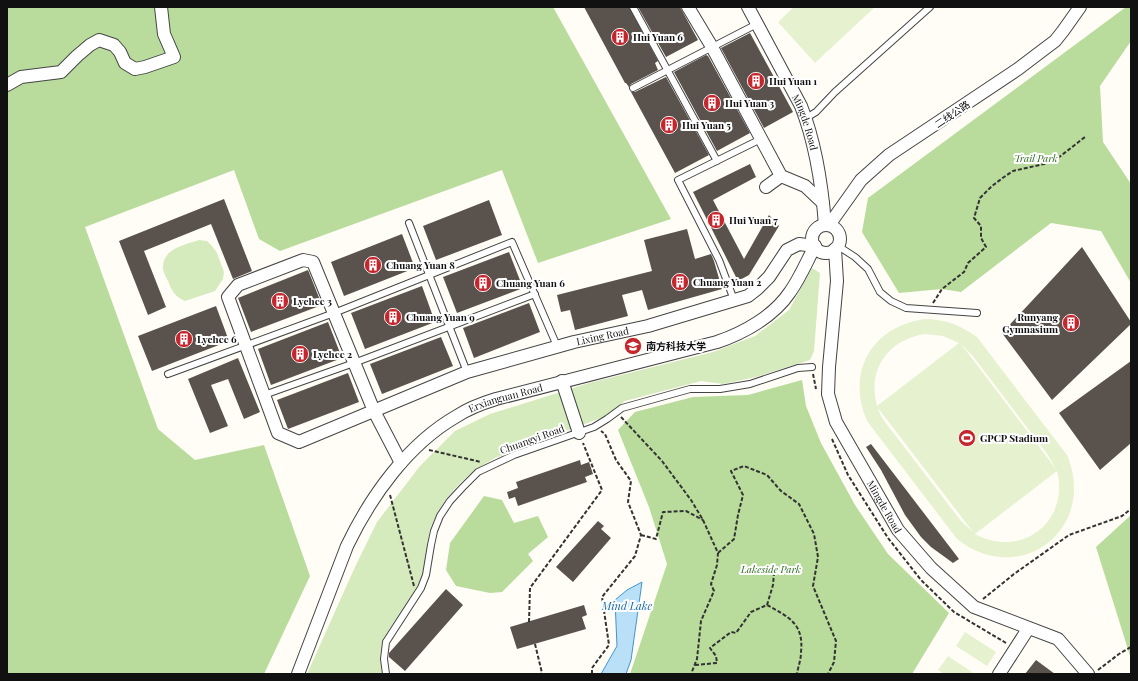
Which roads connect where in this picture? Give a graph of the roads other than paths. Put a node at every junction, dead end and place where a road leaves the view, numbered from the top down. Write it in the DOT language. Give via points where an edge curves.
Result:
graph roads {
  1 [pos="162,7"];
  2 [pos="633,7"];
  3 [pos="688,7"];
  4 [pos="748,7"];
  5 [pos="930,7"];
  6 [pos="1080,7"];
  7 [pos="757,24"];
  8 [pos="712,47"];
  9 [pos="668,70"];
  10 [pos="7,85"];
  11 [pos="634,88"];
  12 [pos="806,118"];
  13 [pos="760,139"];
  14 [pos="717,161"];
  15 [pos="780,176"];
  16 [pos="766,187"];
  17 [pos="823,203"];
  18 [pos="409,223"];
  19 [pos="827,225"];
  20 [pos="815,246"];
  21 [pos="836,248"];
  22 [pos="429,275"];
  23 [pos="535,294"];
  24 [pos="734,300"];
  25 [pos="334,313"];
  26 [pos="977,313"];
  27 [pos="449,327"];
  28 [pos="246,345"];
  29 [pos="558,346"];
  30 [pos="354,363"];
  31 [pos="812,367"];
  32 [pos="467,372"];
  33 [pos="168,374"];
  34 [pos="562,381"];
  35 [pos="264,395"];
  36 [pos="374,411"];
  37 [pos="579,433"];
  38 [pos="401,463"];
  39 [pos="1028,629"];
  40 [pos="298,674"];
  41 [pos="386,674"];
  42 [pos="999,674"];
  43 [pos="1088,674"];
  1 -- 10 [label="street" via="164,34 174,56 135,68 125,63 114,45 99,40 76,56 61,72 21,77"];
  2 -- 9 [label="lane"];
  3 -- 8 [label="street"];
  4 -- 7 [label="street, Mingde Road"];
  5 -- 12 [label="lane" via="816,112"];
  6 -- 19 [label="street, 二线公路" via="1055,41 876,166 854,189"];
  7 -- 8 [label="lane"];
  7 -- 12 [label="street, Mingde Road"];
  8 -- 9 [label="lane"];
  8 -- 13 [label="street"];
  9 -- 11 [label="lane"];
  9 -- 14 [label="lane"];
  12 -- 17 [label="street, Mingde Road" via="822,186"];
  13 -- 14 [label="lane"];
  13 -- 15 [label="street"];
  14 -- 24 [label="lane" via="678,180 719,260"];
  15 -- 16 [label="street"];
  15 -- 17 [label="street" via="805,186"];
  17 -- 19 [label="street, Mingde Road"];
  18 -- 22 [label="lane"];
  19 -- 20 [label="street" via="817,228 814,232"];
  19 -- 21 [label="street" via="839,233 840,242"];
  20 -- 21 [label="street" via="823,252"];
  20 -- 24 [label="street, Lixing Road" via="799,244 787,250 769,277 757,289 748,296"];
  20 -- 34 [label="street, Erxianguan Road" via="787,297 769,314 739,334 717,342"];
  21 -- 26 [label="lane" via="855,257 868,269 880,292 906,308"];
  21 -- 39 [label="street, Mingde Road" via="837,281 828,394 836,422 898,530 931,568 974,607"];
  22 -- 23 [label="lane" via="512,242"];
  22 -- 25 [label="lane"];
  22 -- 27 [label="lane"];
  23 -- 27 [label="lane"];
  23 -- 29 [label="lane"];
  24 -- 29 [label="street, Lixing Road" via="648,326"];
  25 -- 28 [label="lane"];
  25 -- 28 [label="street, Lixing Road" via="312,262 302,260 238,285 228,297"];
  25 -- 30 [label="street"];
  27 -- 30 [label="lane"];
  27 -- 32 [label="lane"];
  28 -- 33 [label="lane"];
  28 -- 35 [label="street, Lixing Road"];
  29 -- 32 [label="street, Lixing Road"];
  30 -- 35 [label="lane"];
  30 -- 36 [label="street"];
  31 -- 37 [label="lane, Chuangyi Road" via="798,368 750,384 720,390 690,389 622,408 594,427"];
  32 -- 36 [label="street, Lixing Road"];
  34 -- 37 [label="street"];
  34 -- 38 [label="street, Erxianguan Road" via="466,410 441,426"];
  35 -- 36 [label="street, Lixing Road" via="278,433 299,442"];
  36 -- 38 [label="street"];
  37 -- 41 [label="lane, Chuangyi Road" via="493,464 478,472 450,501 440,516 421,588 386,642"];
  38 -- 40 [label="street, Erxianguan Road" via="361,519 347,546"];
  39 -- 42 [label="street"];
  39 -- 43 [label="street, Mingde Road" via="1058,639"];
}
